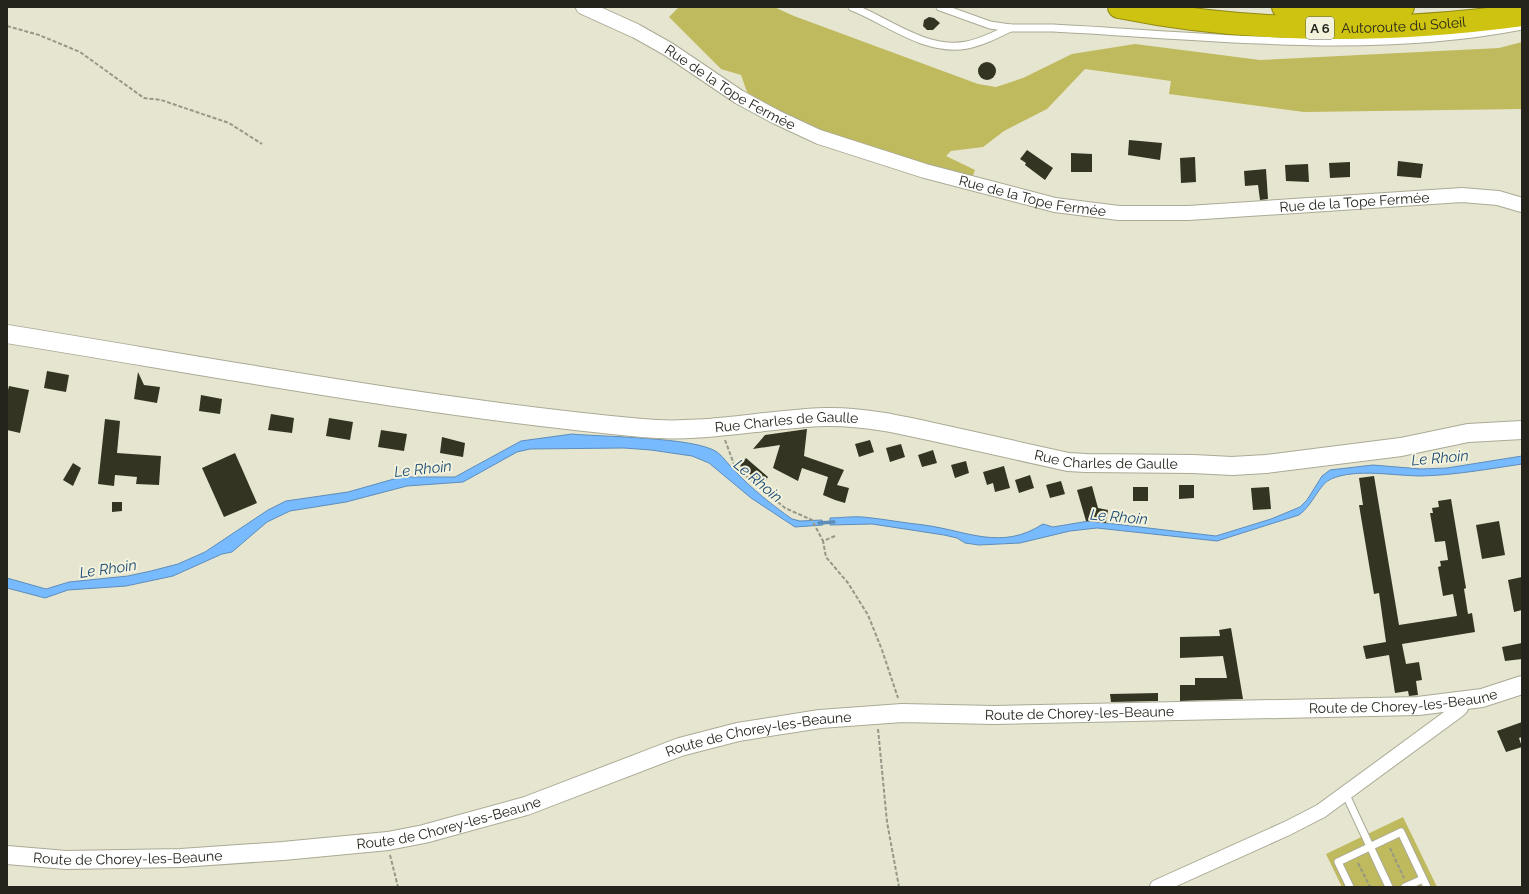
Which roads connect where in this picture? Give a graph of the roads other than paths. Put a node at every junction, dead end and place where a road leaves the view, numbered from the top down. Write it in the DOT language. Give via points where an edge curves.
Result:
graph roads {
  1 [pos="583,7"];
  2 [pos="852,7"];
  3 [pos="940,7"];
  4 [pos="1119,7"];
  5 [pos="1284,7"];
  6 [pos="1403,7"];
  7 [pos="1522,16"];
  8 [pos="1522,26"];
  9 [pos="1010,28"];
  10 [pos="1522,205"];
  11 [pos="7,334"];
  12 [pos="1522,430"];
  13 [pos="1522,685"];
  14 [pos="1462,700"];
  15 [pos="1346,795"];
  16 [pos="1370,847"];
  17 [pos="7,855"];
  18 [pos="1423,879"];
  19 [pos="1406,886"];
  20 [pos="1157,887"];
  21 [pos="1350,887"];
  22 [pos="1389,887"];
  23 [pos="1427,887"];
  1 -- 10 [label="street, Rue de la Tope Fermée" via="642,34 739,97 819,137 925,171 1055,204 1119,213 1188,213 1462,195 1498,198"];
  2 -- 9 [label="lane" via="872,15 885,24 938,45 966,45"];
  3 -- 9 [label="lane" via="990,25"];
  4 -- 7 [label="highway, Autoroute du Soleil / A 6" via="1214,22 1321,28 1416,26"];
  5 -- 6 [label="highway, Autoroute du Soleil / A 6"];
  8 -- 9 [label="lane" via="1457,36 1368,42"];
  11 -- 12 [label="street, Rue Charles de Gaulle" via="468,408 559,420 659,430 826,417 861,419 898,424 1068,462 1232,466 1266,464 1401,447 1468,433"];
  13 -- 14 [label="street, Route de Chorey-les-Beaune" via="1494,695"];
  14 -- 15 [label="street" via="1461,708"];
  14 -- 17 [label="street, Route de Chorey-les-Beaune" via="1418,706 1354,708 994,715 902,713 820,719 702,740 526,806 424,834 388,841 283,851 157,858 66,860"];
  15 -- 16 [label="lane"];
  15 -- 20 [label="street" via="1288,828"];
  16 -- 18 [label="lane" via="1401,832"];
  16 -- 21 [label="lane" via="1338,862"];
  16 -- 22 [label="lane"];
  18 -- 19 [label="lane"];
  18 -- 23 [label="lane"];
}
